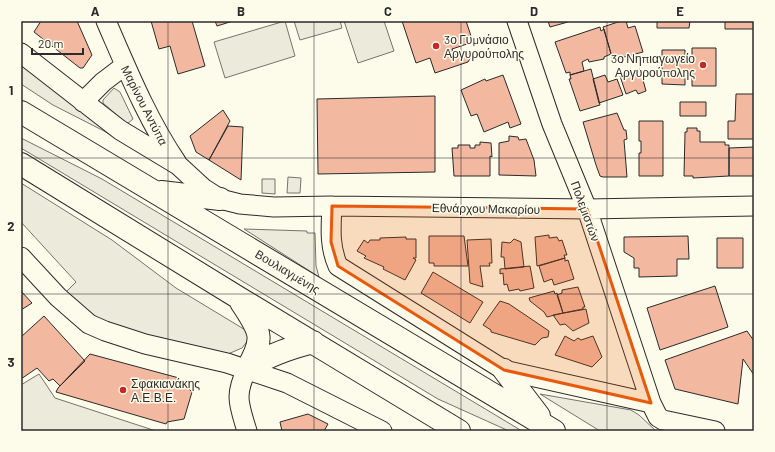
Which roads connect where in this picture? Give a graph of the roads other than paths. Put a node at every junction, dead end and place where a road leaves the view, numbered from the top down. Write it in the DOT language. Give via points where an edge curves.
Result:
graph roads {
  1 [pos="106,21"];
  2 [pos="517,21"];
  3 [pos="21,53"];
  4 [pos="124,66"];
  5 [pos="83,102"];
  6 [pos="21,112"];
  7 [pos="21,164"];
  8 [pos="178,165"];
  9 [pos="155,192"];
  10 [pos="220,199"];
  11 [pos="332,206"];
  12 [pos="754,206"];
  13 [pos="587,209"];
  14 [pos="21,257"];
  15 [pos="238,298"];
  16 [pos="313,342"];
  17 [pos="247,369"];
  18 [pos="504,370"];
  19 [pos="651,403"];
  20 [pos="441,425"];
  21 [pos="550,428"];
  22 [pos="247,431"];
  23 [pos="382,431"];
  24 [pos="459,431"];
  25 [pos="715,431"];
  1 -- 4 [label="street, Μαρίνου Αντύπα"];
  2 -- 13 [label="street, Πολεμιστών" via="552,124"];
  3 -- 5 [label="street"];
  4 -- 5 [label="street"];
  4 -- 8 [label="street, Μαρίνου Αντύπα" via="166,148"];
  5 -- 8 [label="street" via="139,143"];
  6 -- 9 [label="main road, Βουλιαγμένης"];
  7 -- 15 [label="main road"];
  8 -- 10 [label="street"];
  9 -- 10 [label="main road"];
  9 -- 21 [label="main road, Βουλιαγμένης"];
  10 -- 11 [label="street, Εθνάρχου Μακαρίου" via="240,204 274,207"];
  11 -- 13 [label="street, Εθνάρχου Μακαρίου"];
  11 -- 18 [label="street" via="331,242 338,266"];
  12 -- 13 [label="street, Εθνάρχου Μακαρίου"];
  13 -- 19 [label="street, Πολεμιστών"];
  14 -- 17 [label="street" via="58,297 89,324 145,344"];
  15 -- 16 [label="main road"];
  15 -- 17 [label="main road" via="257,327 260,340 257,352"];
  16 -- 17 [label="main road" via="287,348 261,359"];
  16 -- 20 [label="main road"];
  17 -- 22 [label="street" via="240,383 238,396"];
  17 -- 23 [label="street" via="287,383"];
  18 -- 19 [label="street"];
  18 -- 21 [label="main road"];
  19 -- 25 [label="street, Πολεμιστών" via="658,417 663,420"];
  20 -- 24 [label="main road"];
}
